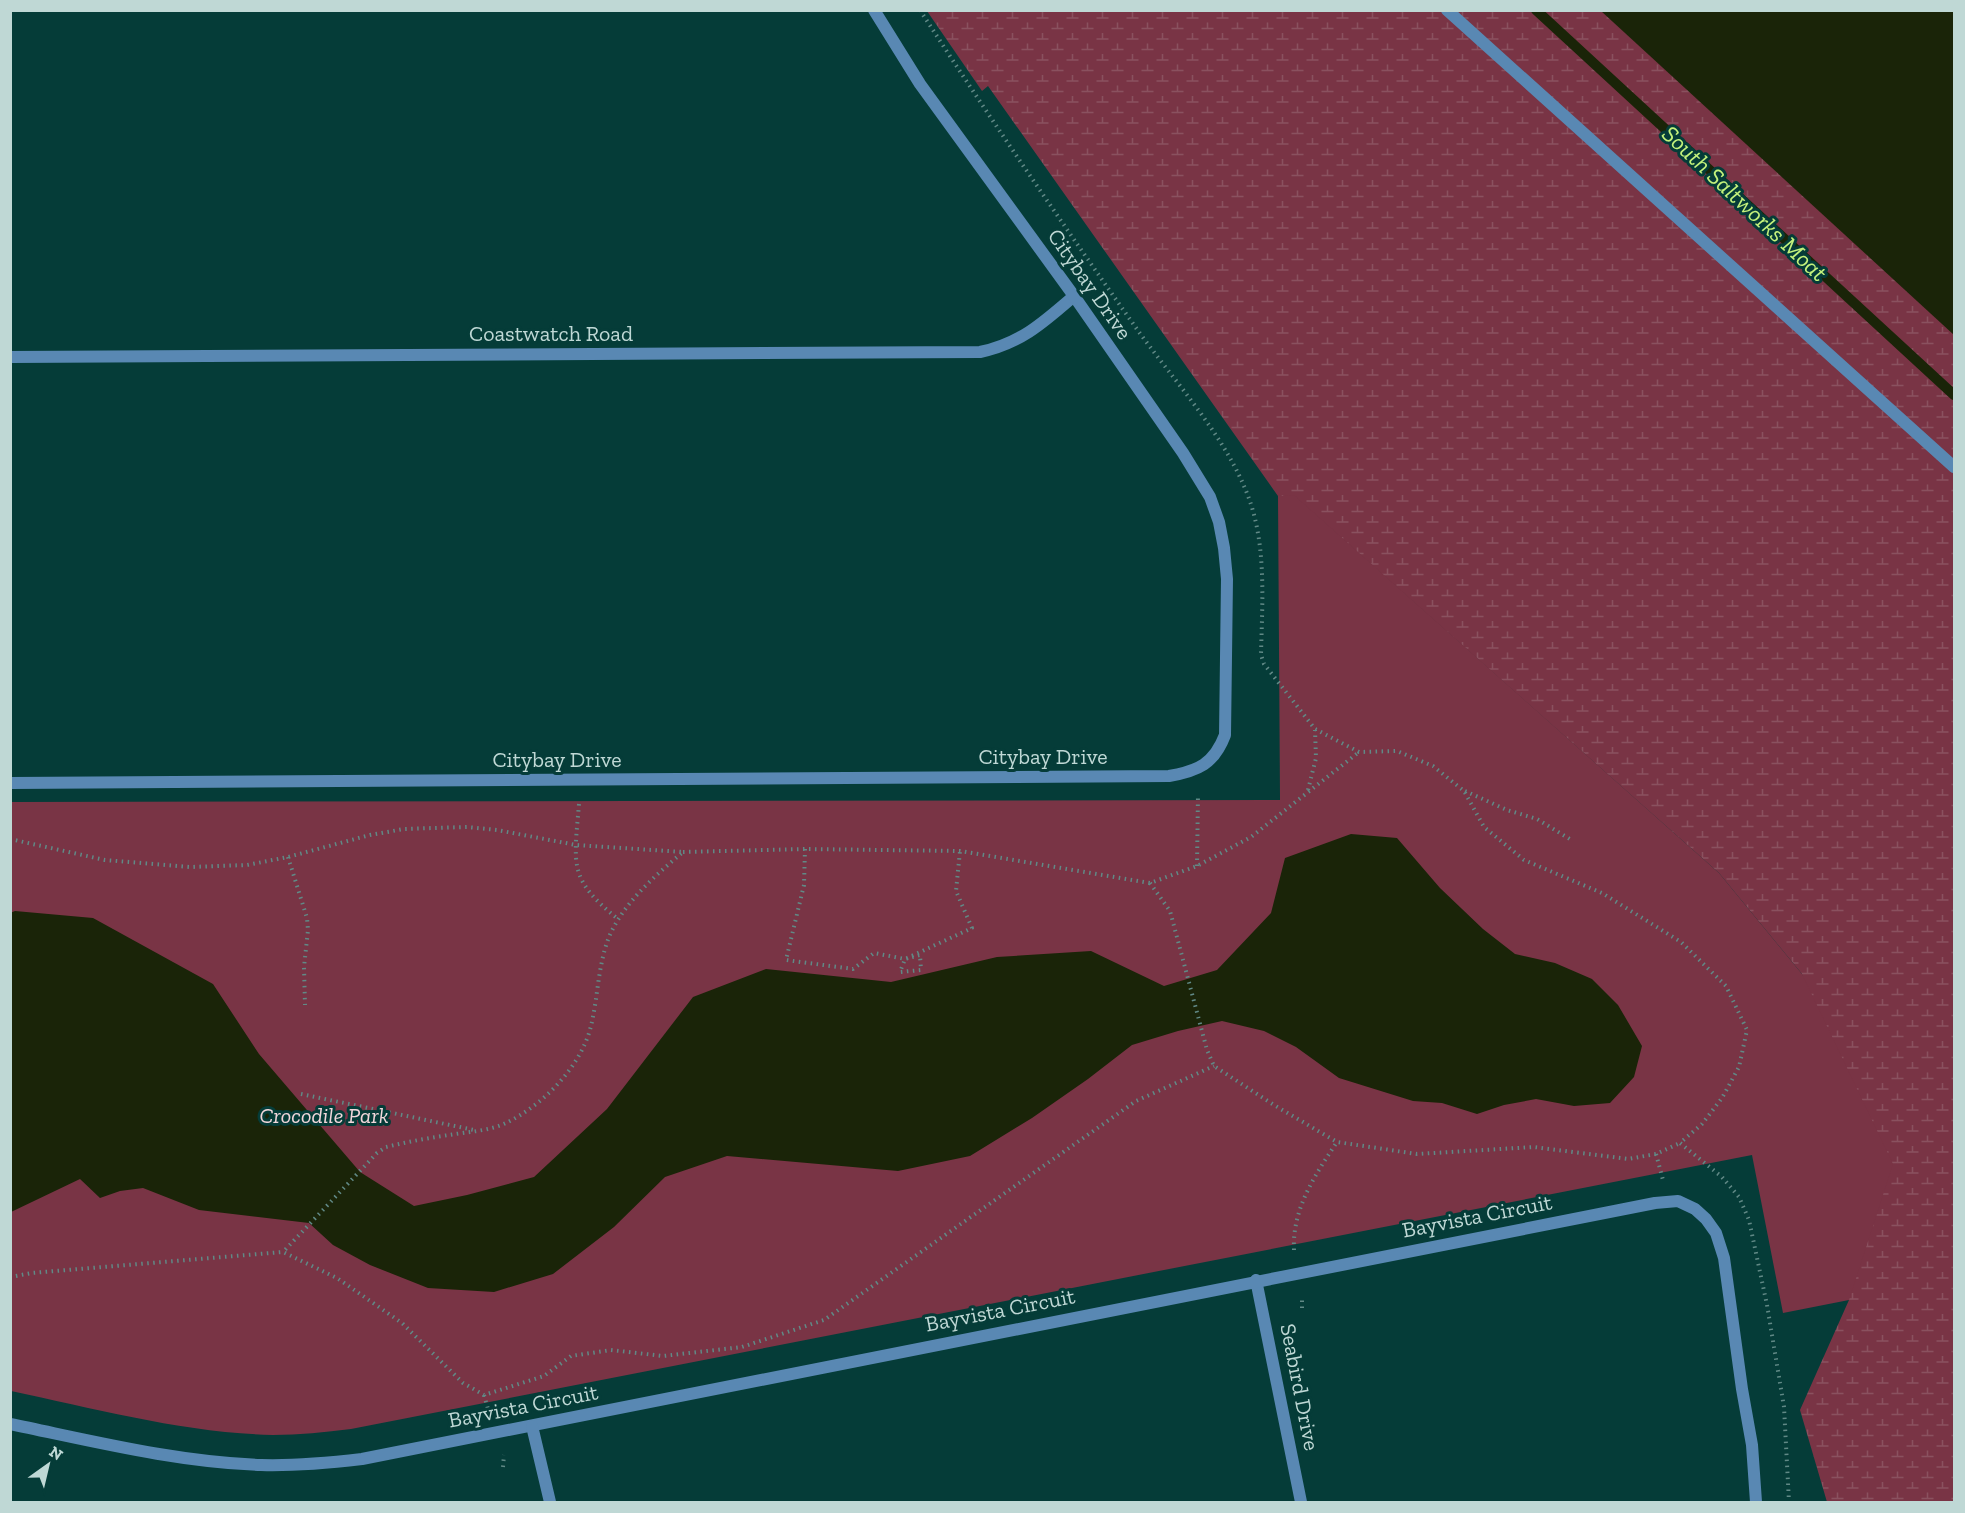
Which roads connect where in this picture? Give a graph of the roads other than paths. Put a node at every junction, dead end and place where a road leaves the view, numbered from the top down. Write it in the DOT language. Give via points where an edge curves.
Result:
graph roads {
  1 [pos="874,10"];
  2 [pos="1447,10"];
  3 [pos="1074,296"];
  4 [pos="10,357"];
  5 [pos="1954,467"];
  6 [pos="10,783"];
  7 [pos="1256,1280"];
  8 [pos="10,1424"];
  9 [pos="532,1426"];
  10 [pos="550,1503"];
  11 [pos="1300,1503"];
  12 [pos="1756,1503"];
  1 -- 3 [label="street, Citybay Drive" via="920,84"];
  2 -- 5 [label="street"];
  3 -- 4 [label="street, Coastwatch Road" via="1018,340 980,352"];
  3 -- 6 [label="street, Citybay Drive" via="1200,479 1219,522 1227,579 1225,735 1220,749 1196,769 1169,776"];
  7 -- 9 [label="street, Bayvista Circuit"];
  7 -- 11 [label="street, Seabird Drive"];
  7 -- 12 [label="street, Bayvista Circuit" via="1678,1201 1706,1219 1716,1233 1724,1258 1752,1445"];
  8 -- 9 [label="street, Bayvista Circuit" via="165,1455 261,1465 362,1459"];
  9 -- 10 [label="street"];
}
